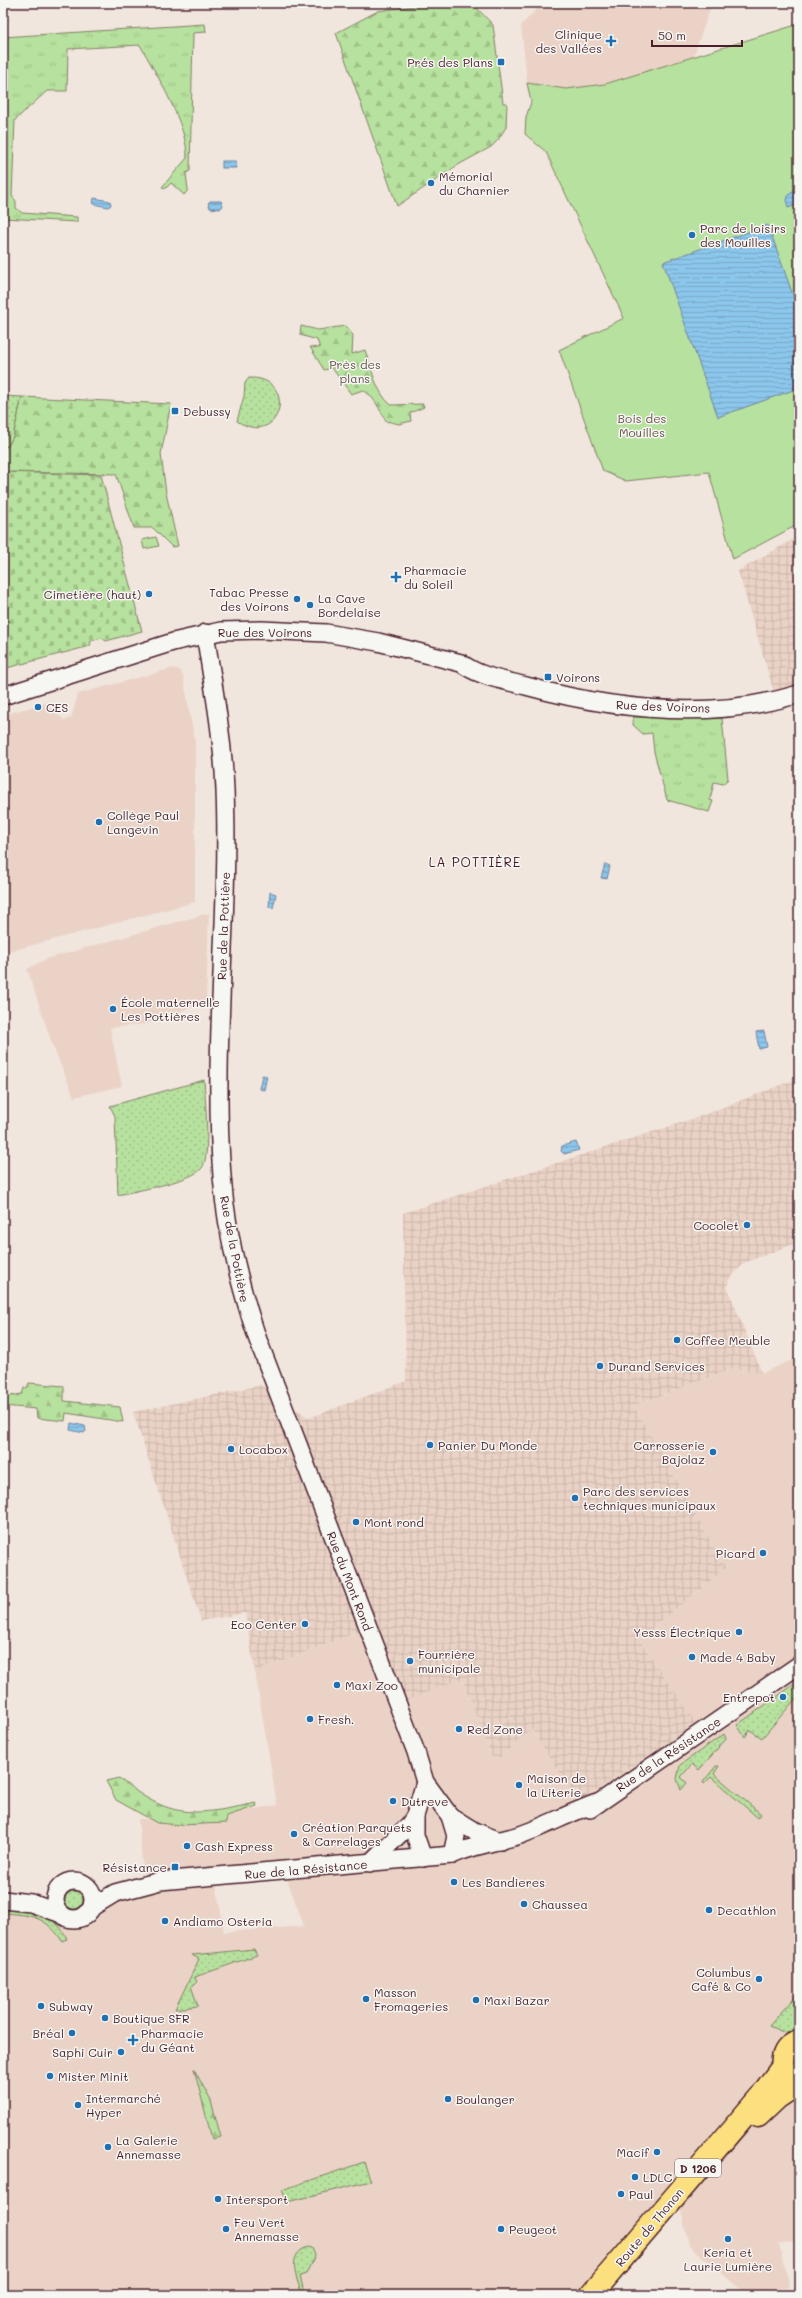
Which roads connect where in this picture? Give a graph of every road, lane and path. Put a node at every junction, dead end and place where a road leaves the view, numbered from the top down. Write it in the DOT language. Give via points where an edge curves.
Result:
graph roads {
  1 [pos="205,634"];
  2 [pos="461,663"];
  3 [pos="799,682"];
  4 [pos="799,694"];
  5 [pos="3,696"];
  6 [pos="273,1382"];
  7 [pos="799,1665"];
  8 [pos="425,1782"];
  9 [pos="597,1802"];
  10 [pos="415,1816"];
  11 [pos="450,1816"];
  12 [pos="500,1841"];
  13 [pos="452,1855"];
  14 [pos="423,1858"];
  15 [pos="370,1863"];
  16 [pos="160,1881"];
  17 [pos="90,1888"];
  18 [pos="57,1890"];
  19 [pos="3,1892"];
  20 [pos="3,1900"];
  21 [pos="92,1907"];
  22 [pos="59,1913"];
  23 [pos="799,2042"];
  24 [pos="782,2066"];
  25 [pos="799,2082"];
  26 [pos="591,2295"];
  27 [pos="606,2295"];
  1 -- 2 [label="street, Rue des Voirons" via="240,630 326,633 378,642"];
  1 -- 5 [label="street, Rue des Voirons"];
  1 -- 6 [label="street, Rue de la Pottière" via="219,715 225,790 219,1063 222,1177 231,1241 242,1290"];
  2 -- 3 [label="street, Rue des Voirons" via="476,661 568,686 640,698 717,698"];
  2 -- 4 [label="street, Rue des Voirons" via="474,672 558,695 631,707 718,708 759,703"];
  6 -- 8 [label="street, Rue du Mont Rond" via="416,1752"];
  7 -- 9 [label="street, Rue de la Résistance"];
  8 -- 10 [label="street"];
  8 -- 11 [label="street, Rue du Mont Rond"];
  9 -- 12 [label="street, Rue de la Résistance"];
  9 -- 13 [label="street, Rue de la Résistance" via="569,1824 532,1842 465,1860"];
  10 -- 14 [label="street" via="414,1835"];
  10 -- 15 [label="street" via="398,1838"];
  11 -- 12 [label="street, Rue du Mont Rond" via="474,1831"];
  11 -- 13 [label="street, Rue du Mont Rond" via="456,1836"];
  12 -- 13 [label="street, Rue de la Résistance" via="467,1848"];
  13 -- 14 [label="street, Rue de la Résistance"];
  14 -- 15 [label="street, Rue de la Résistance"];
  15 -- 16 [label="street, Rue de la Résistance"];
  16 -- 17 [label="street, Rue de la Résistance" via="138,1880"];
  16 -- 21 [label="street, Rue de la Résistance" via="115,1893"];
  17 -- 18 [label="street" via="83,1883 71,1881"];
  17 -- 21 [label="street" via="93,1896"];
  18 -- 19 [label="street" via="32,1894"];
  18 -- 22 [label="street" via="55,1902"];
  20 -- 22 [label="street" via="31,1902"];
  21 -- 22 [label="street" via="87,1914 78,1919 67,1918"];
  23 -- 24 [label="main road, Route de Thonon" via="785,2051"];
  24 -- 25 [label="main road" via="787,2075"];
  24 -- 26 [label="main road, Route de Thonon / D 1206" via="761,2096"];
  25 -- 27 [label="main road, Route de Thonon / D 1206" via="777,2098 744,2130"];
}
